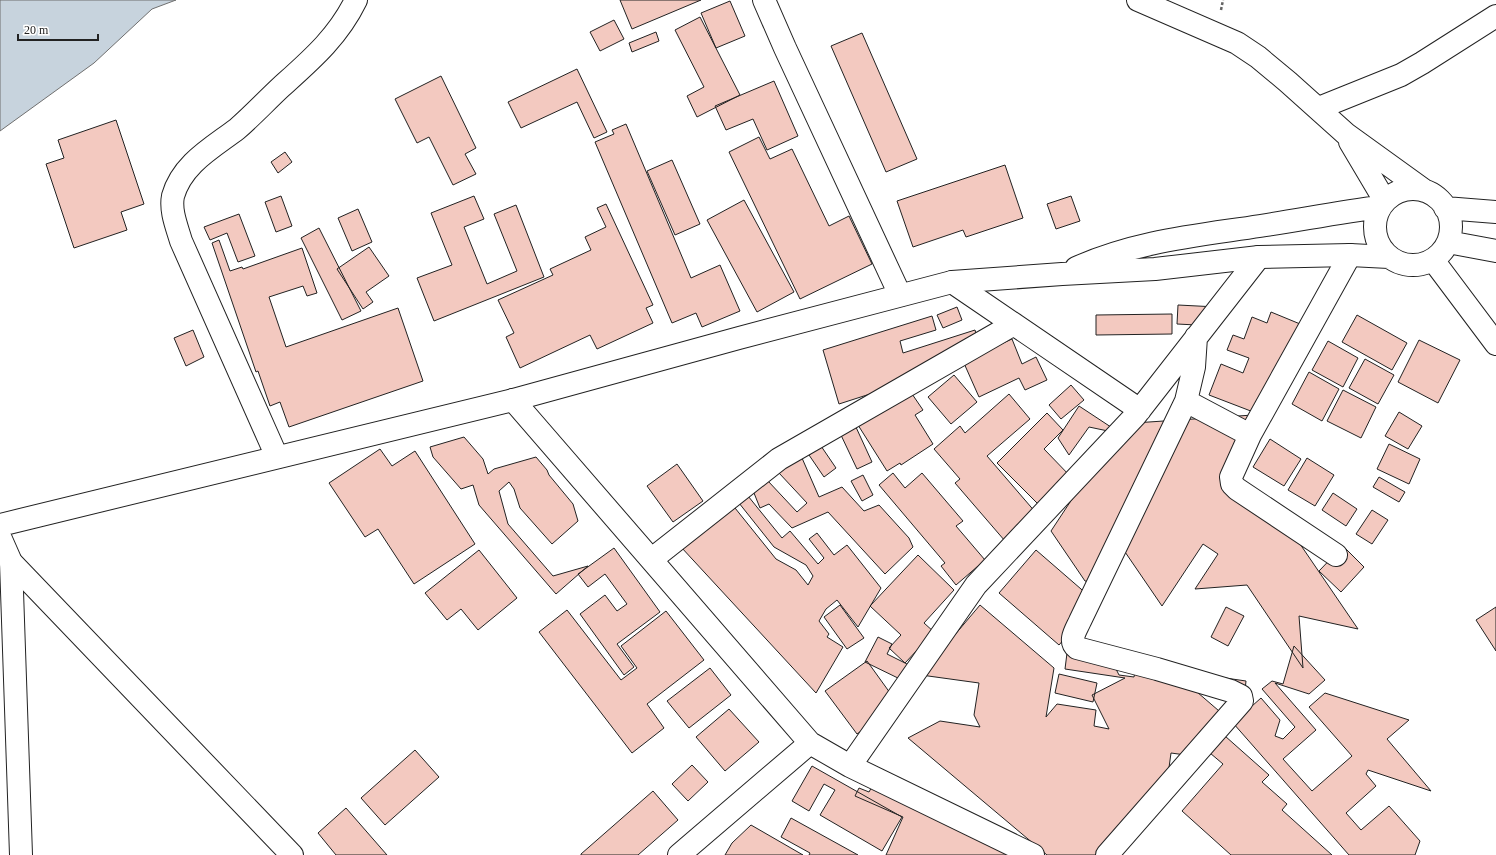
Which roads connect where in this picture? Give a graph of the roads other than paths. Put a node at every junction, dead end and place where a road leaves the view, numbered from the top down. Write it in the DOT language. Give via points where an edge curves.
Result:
graph roads {
  1 [pos="356,0"];
  2 [pos="764,0"];
  3 [pos="1138,0"];
  4 [pos="1496,16"];
  5 [pos="1319,108"];
  6 [pos="1346,134"];
  7 [pos="1425,191"];
  8 [pos="1383,204"];
  9 [pos="1445,208"];
  10 [pos="1496,212"];
  11 [pos="1448,242"];
  12 [pos="1496,250"];
  13 [pos="1350,255"];
  14 [pos="1259,257"];
  15 [pos="1389,257"];
  16 [pos="1433,260"];
  17 [pos="1062,274"];
  18 [pos="952,282"];
  19 [pos="900,295"];
  20 [pos="1014,324"];
  21 [pos="1196,337"];
  22 [pos="1496,344"];
  23 [pos="512,400"];
  24 [pos="1186,401"];
  25 [pos="1140,410"];
  26 [pos="1250,435"];
  27 [pos="277,457"];
  28 [pos="0,525"];
  29 [pos="0,537"];
  30 [pos="1336,555"];
  31 [pos="652,559"];
  32 [pos="11,562"];
  33 [pos="810,743"];
  34 [pos="850,766"];
  35 [pos="21,855"];
  36 [pos="292,855"];
  37 [pos="679,855"];
  38 [pos="1033,855"];
  39 [pos="1107,855"];
  1 -- 27 [label="street" via="349,15 329,43 237,128 201,155 187,169 173,197 173,214 182,241"];
  2 -- 19 [label="street"];
  3 -- 5 [label="street" via="1237,43 1258,57"];
  4 -- 5 [label="street" via="1401,75"];
  5 -- 6 [label="street"];
  6 -- 7 [label="street"];
  6 -- 8 [label="street"];
  7 -- 8 [label="street" via="1400,191"];
  7 -- 9 [label="street" via="1437,198"];
  8 -- 15 [label="street" via="1374,228 1381,249"];
  8 -- 17 [label="street" via="1128,248"];
  9 -- 10 [label="street"];
  9 -- 11 [label="street" via="1451,230"];
  11 -- 12 [label="street"];
  11 -- 16 [label="street"];
  13 -- 14 [label="street"];
  13 -- 15 [label="street"];
  13 -- 26 [label="street"];
  14 -- 17 [label="street" via="1155,269"];
  14 -- 21 [label="street"];
  15 -- 16 [label="street" via="1410,266 1422,265"];
  16 -- 22 [label="street"];
  17 -- 18 [label="street"];
  18 -- 19 [label="street"];
  18 -- 20 [label="street"];
  19 -- 23 [label="street"];
  20 -- 25 [label="street"];
  20 -- 31 [label="street" via="779,459"];
  21 -- 24 [label="street" via="1194,367"];
  21 -- 25 [label="street"];
  23 -- 27 [label="street"];
  23 -- 31 [label="street"];
  24 -- 26 [label="street"];
  24 -- 39 [label="street" via="1080,621 1073,642 1077,648 1083,650 1231,692 1241,696 1242,701"];
  25 -- 34 [label="street" via="976,586"];
  26 -- 30 [label="street" via="1233,473 1232,484"];
  27 -- 28 [label="street"];
  29 -- 32 [label="street"];
  31 -- 33 [label="street"];
  32 -- 35 [label="street"];
  32 -- 36 [label="street"];
  33 -- 34 [label="street"];
  33 -- 37 [label="street"];
  34 -- 38 [label="street"];
}
